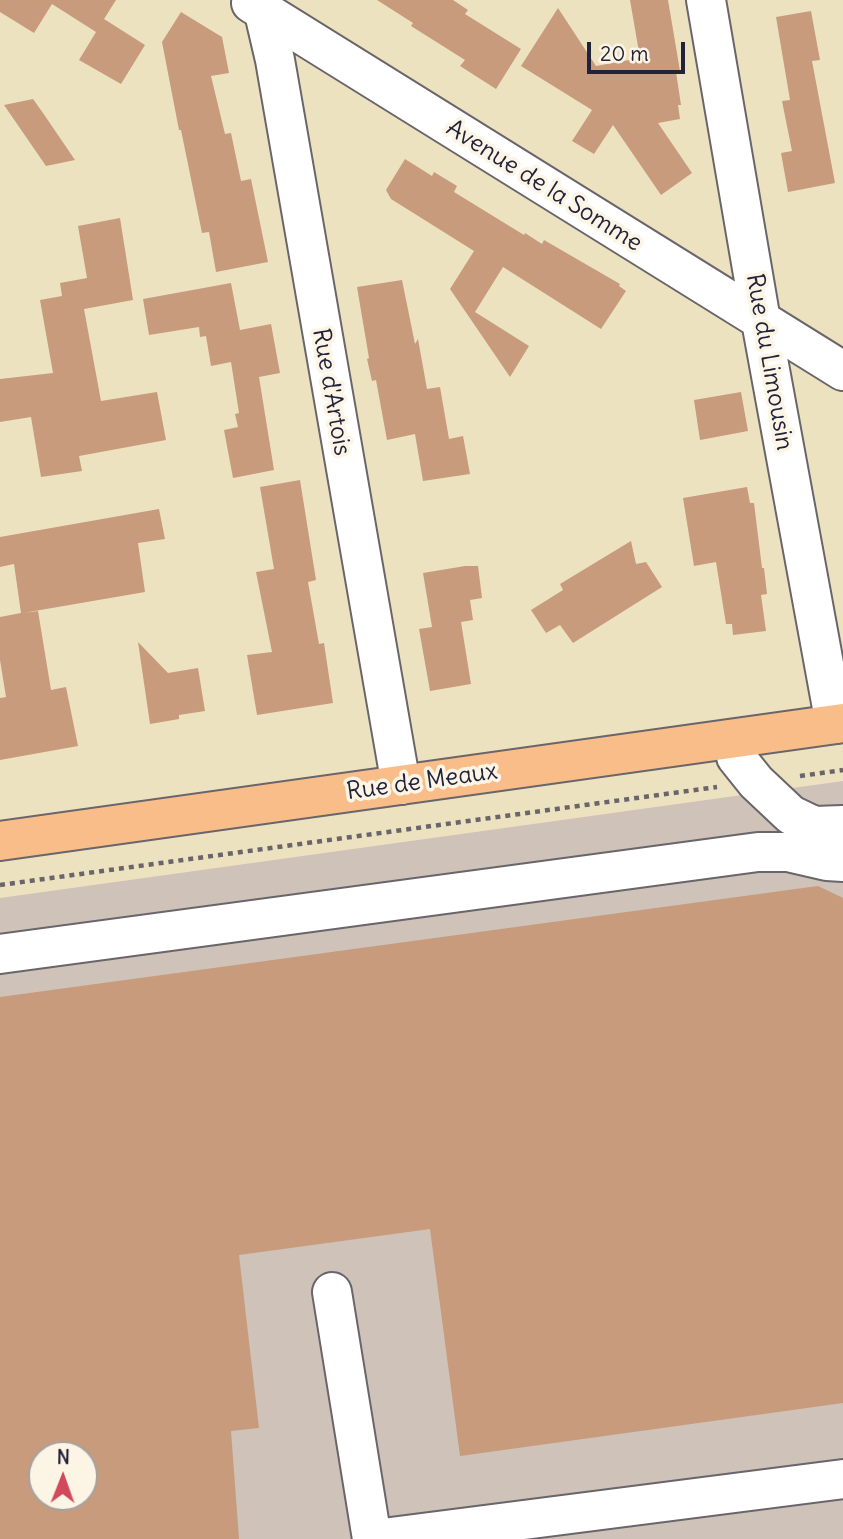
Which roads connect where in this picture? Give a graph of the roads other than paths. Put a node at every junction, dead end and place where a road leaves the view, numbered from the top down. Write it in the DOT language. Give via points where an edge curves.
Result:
graph roads {
  1 [pos="706,0"];
  2 [pos="256,3"];
  3 [pos="761,321"];
  4 [pos="843,371"];
  5 [pos="839,724"];
  6 [pos="734,739"];
  7 [pos="401,785"];
  8 [pos="843,825"];
  9 [pos="0,841"];
  10 [pos="843,862"];
  11 [pos="0,954"];
  12 [pos="332,1292"];
  13 [pos="843,1479"];
  14 [pos="374,1539"];
  1 -- 3 [label="street, Rue du Limousin"];
  2 -- 3 [label="street, Avenue de la Somme"];
  2 -- 7 [label="street, Rue d'Artois" via="275,60"];
  3 -- 4 [label="street, Avenue de la Somme"];
  3 -- 5 [label="street, Rue du Limousin"];
  5 -- 6 [label="main road, Rue de Meaux"];
  6 -- 7 [label="main road, Rue de Meaux"];
  6 -- 8 [label="street" via="736,757 791,815 814,826"];
  7 -- 9 [label="main road, Rue de Meaux"];
  10 -- 11 [label="street" via="788,852 758,852"];
  12 -- 14 [label="street"];
  13 -- 14 [label="street"];
}
